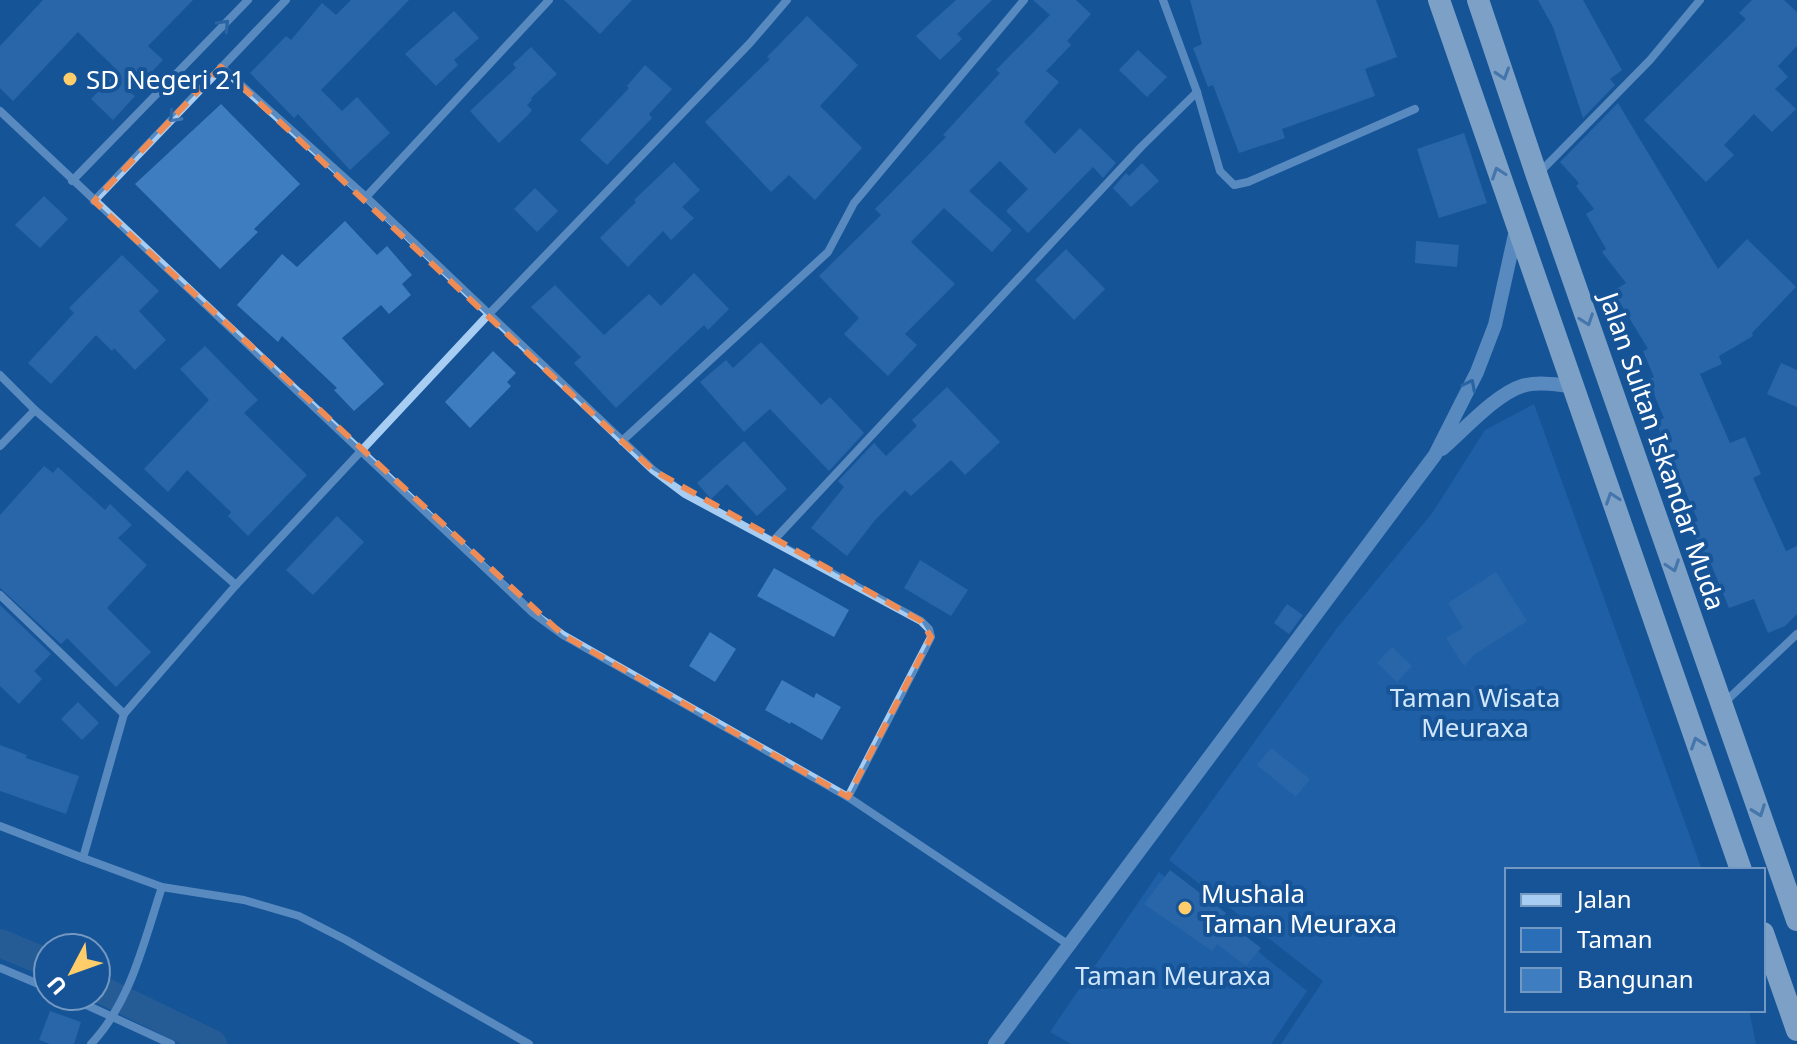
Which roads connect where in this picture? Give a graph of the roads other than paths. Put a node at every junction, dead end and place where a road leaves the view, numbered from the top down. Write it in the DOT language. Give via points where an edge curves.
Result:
graph roads {
  1 [pos="248,0"];
  2 [pos="549,0"];
  3 [pos="787,0"];
  4 [pos="1024,0"];
  5 [pos="1163,0"];
  6 [pos="1439,0"];
  7 [pos="1478,0"];
  8 [pos="1700,0"];
  9 [pos="282,1"];
  10 [pos="221,67"];
  11 [pos="1197,92"];
  12 [pos="1415,109"];
  13 [pos="0,111"];
  14 [pos="1537,176"];
  15 [pos="72,181"];
  16 [pos="366,197"];
  17 [pos="94,201"];
  18 [pos="1517,227"];
  19 [pos="488,315"];
  20 [pos="0,375"];
  21 [pos="1573,386"];
  22 [pos="35,410"];
  23 [pos="622,441"];
  24 [pos="0,446"];
  25 [pos="363,452"];
  26 [pos="1435,455"];
  27 [pos="774,540"];
  28 [pos="236,585"];
  29 [pos="0,595"];
  30 [pos="1797,634"];
  31 [pos="1722,704"];
  32 [pos="124,714"];
  33 [pos="848,797"];
  34 [pos="0,826"];
  35 [pos="83,858"];
  36 [pos="1740,868"];
  37 [pos="162,887"];
  38 [pos="1797,920"];
  39 [pos="1765,939"];
  40 [pos="1069,945"];
  41 [pos="0,968"];
  42 [pos="32,981"];
  43 [pos="112,1010"];
  44 [pos="117,1012"];
  45 [pos="1797,1030"];
  46 [pos="91,1044"];
  47 [pos="171,1044"];
  48 [pos="529,1044"];
  49 [pos="995,1044"];
  15 -- 1 [label="street, one-way"];
  2 -- 16 [label="street"];
  3 -- 19 [label="street"];
  4 -- 23 [label="street" via="854,203 828,252"];
  5 -- 11 [label="street"];
  18 -- 6 [label="highway, one-way"];
  7 -- 14 [label="highway, Jalan Sultan Iskandar Muda, one-way"];
  8 -- 14 [label="street" via="1650,60"];
  9 -- 10 [label="street"];
  10 -- 16 [label="street"];
  10 -- 17 [label="street, one-way"];
  11 -- 12 [label="street" via="1220,171 1234,185"];
  11 -- 27 [label="street"];
  13 -- 15 [label="street"];
  14 -- 31 [label="highway, Jalan Sultan Iskandar Muda, one-way"];
  15 -- 17 [label="street"];
  16 -- 19 [label="street"];
  17 -- 25 [label="street"];
  18 -- 21 [label="highway"];
  26 -- 18 [label="street, one-way" via="1495,325"];
  19 -- 23 [label="street"];
  19 -- 25 [label="street"];
  20 -- 22 [label="street"];
  21 -- 26 [label="street" via="1519,386"];
  36 -- 21 [label="highway, one-way"];
  22 -- 24 [label="street"];
  22 -- 28 [label="street"];
  23 -- 27 [label="street" via="685,494"];
  25 -- 28 [label="street"];
  25 -- 33 [label="street" via="533,613 563,635"];
  26 -- 40 [label="street"];
  27 -- 33 [label="street" via="929,629 931,637"];
  28 -- 32 [label="street"];
  29 -- 32 [label="street"];
  30 -- 31 [label="street"];
  31 -- 38 [label="highway, Jalan Sultan Iskandar Muda, one-way"];
  32 -- 35 [label="street"];
  33 -- 40 [label="street"];
  34 -- 35 [label="street"];
  35 -- 37 [label="street"];
  37 -- 44 [label="street"];
  37 -- 48 [label="street" via="244,900 299,916"];
  39 -- 45 [label="highway"];
  40 -- 49 [label="street"];
  41 -- 42 [label="street"];
  43 -- 44 [label="street"];
  44 -- 46 [label="street"];
  44 -- 47 [label="street"];
}
